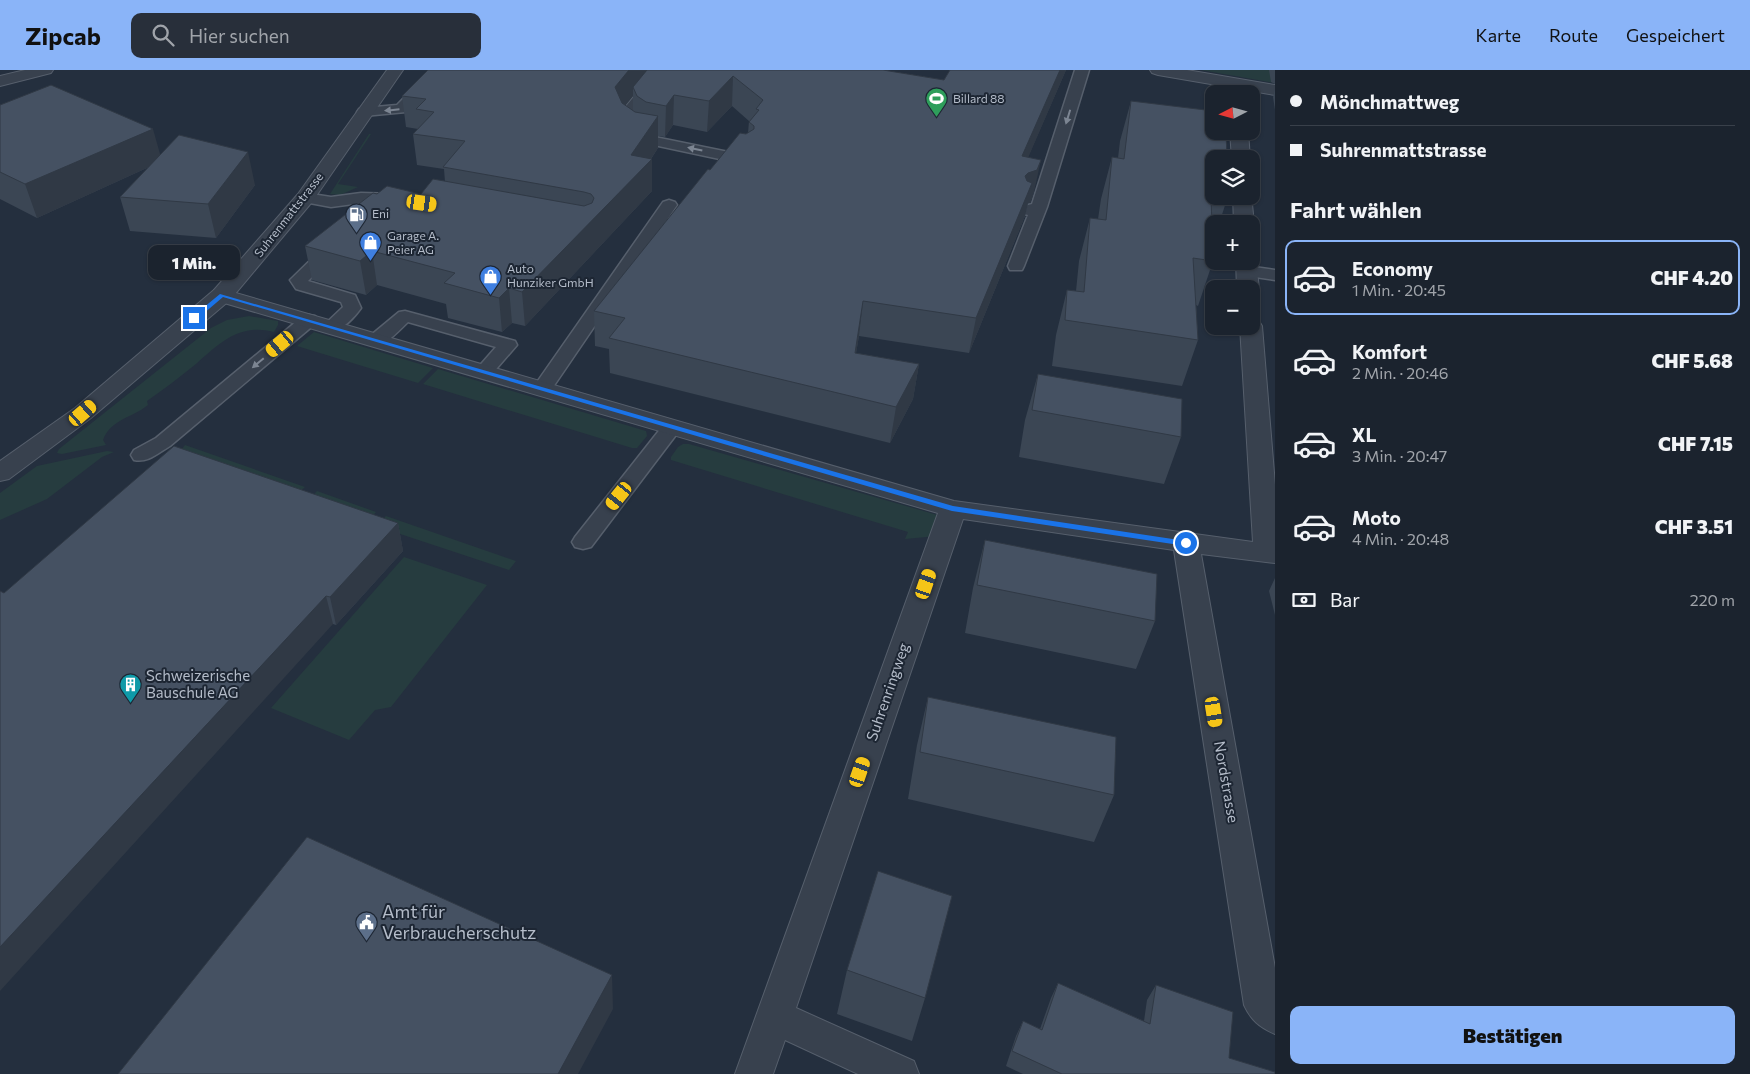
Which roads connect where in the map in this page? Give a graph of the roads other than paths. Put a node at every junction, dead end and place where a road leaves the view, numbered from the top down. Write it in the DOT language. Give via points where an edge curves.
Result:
graph roads {
  1 [pos="45,70"];
  2 [pos="395,70"];
  3 [pos="439,70"];
  4 [pos="663,70"];
  5 [pos="1082,70"];
  6 [pos="1158,70"];
  7 [pos="0,81"];
  8 [pos="1224,85"];
  9 [pos="1260,89"];
  10 [pos="1275,90"];
  11 [pos="364,112"];
  12 [pos="743,158"];
  13 [pos="305,198"];
  14 [pos="407,201"];
  15 [pos="331,202"];
  16 [pos="668,204"];
  17 [pos="359,214"];
  18 [pos="342,240"];
  19 [pos="1016,266"];
  20 [pos="1247,274"];
  21 [pos="1275,275"];
  22 [pos="222,295"];
  23 [pos="320,324"];
  24 [pos="1252,335"];
  25 [pos="376,340"];
  26 [pos="484,371"];
  27 [pos="542,389"];
  28 [pos="672,426"];
  29 [pos="141,455"];
  30 [pos="0,473"];
  31 [pos="952,508"];
  32 [pos="583,542"];
  33 [pos="1186,543"];
  34 [pos="1271,554"];
  35 [pos="773,1016"];
  36 [pos="1275,1016"];
  37 [pos="754,1074"];
  38 [pos="900,1074"];
  1 -- 7 [label="street"];
  2 -- 11 [label="street, Suhrenmattstrasse"];
  3 -- 11 [label="lane, one-way" via="402,109"];
  12 -- 4 [label="lane, one-way" via="640,138 628,130 624,117"];
  5 -- 19 [label="lane, one-way"];
  6 -- 8 [label="street"];
  9 -- 10 [label="street"];
  11 -- 13 [label="street, Suhrenmattstrasse"];
  13 -- 15 [label="lane"];
  13 -- 22 [label="street, Suhrenmattstrasse"];
  14 -- 15 [label="lane" via="361,198"];
  15 -- 17 [label="lane"];
  16 -- 27 [label="lane"];
  18 -- 23 [label="lane" via="299,280 302,285 349,299 352,308"];
  20 -- 21 [label="lane"];
  22 -- 23 [label="street"];
  22 -- 30 [label="street, Suhrenmattstrasse" via="83,413"];
  23 -- 25 [label="street"];
  23 -- 29 [label="lane, one-way" via="163,442"];
  24 -- 34 [label="street"];
  25 -- 26 [label="street"];
  25 -- 26 [label="lane" via="405,316 508,346"];
  26 -- 27 [label="street"];
  27 -- 28 [label="street"];
  28 -- 31 [label="street"];
  28 -- 32 [label="lane"];
  31 -- 33 [label="street"];
  31 -- 35 [label="street, Suhrenringweg"];
  33 -- 34 [label="street"];
  33 -- 36 [label="street, Nordstrasse" via="1263,1005"];
  35 -- 37 [label="street, Suhrenringweg"];
  35 -- 38 [label="street"];
}
